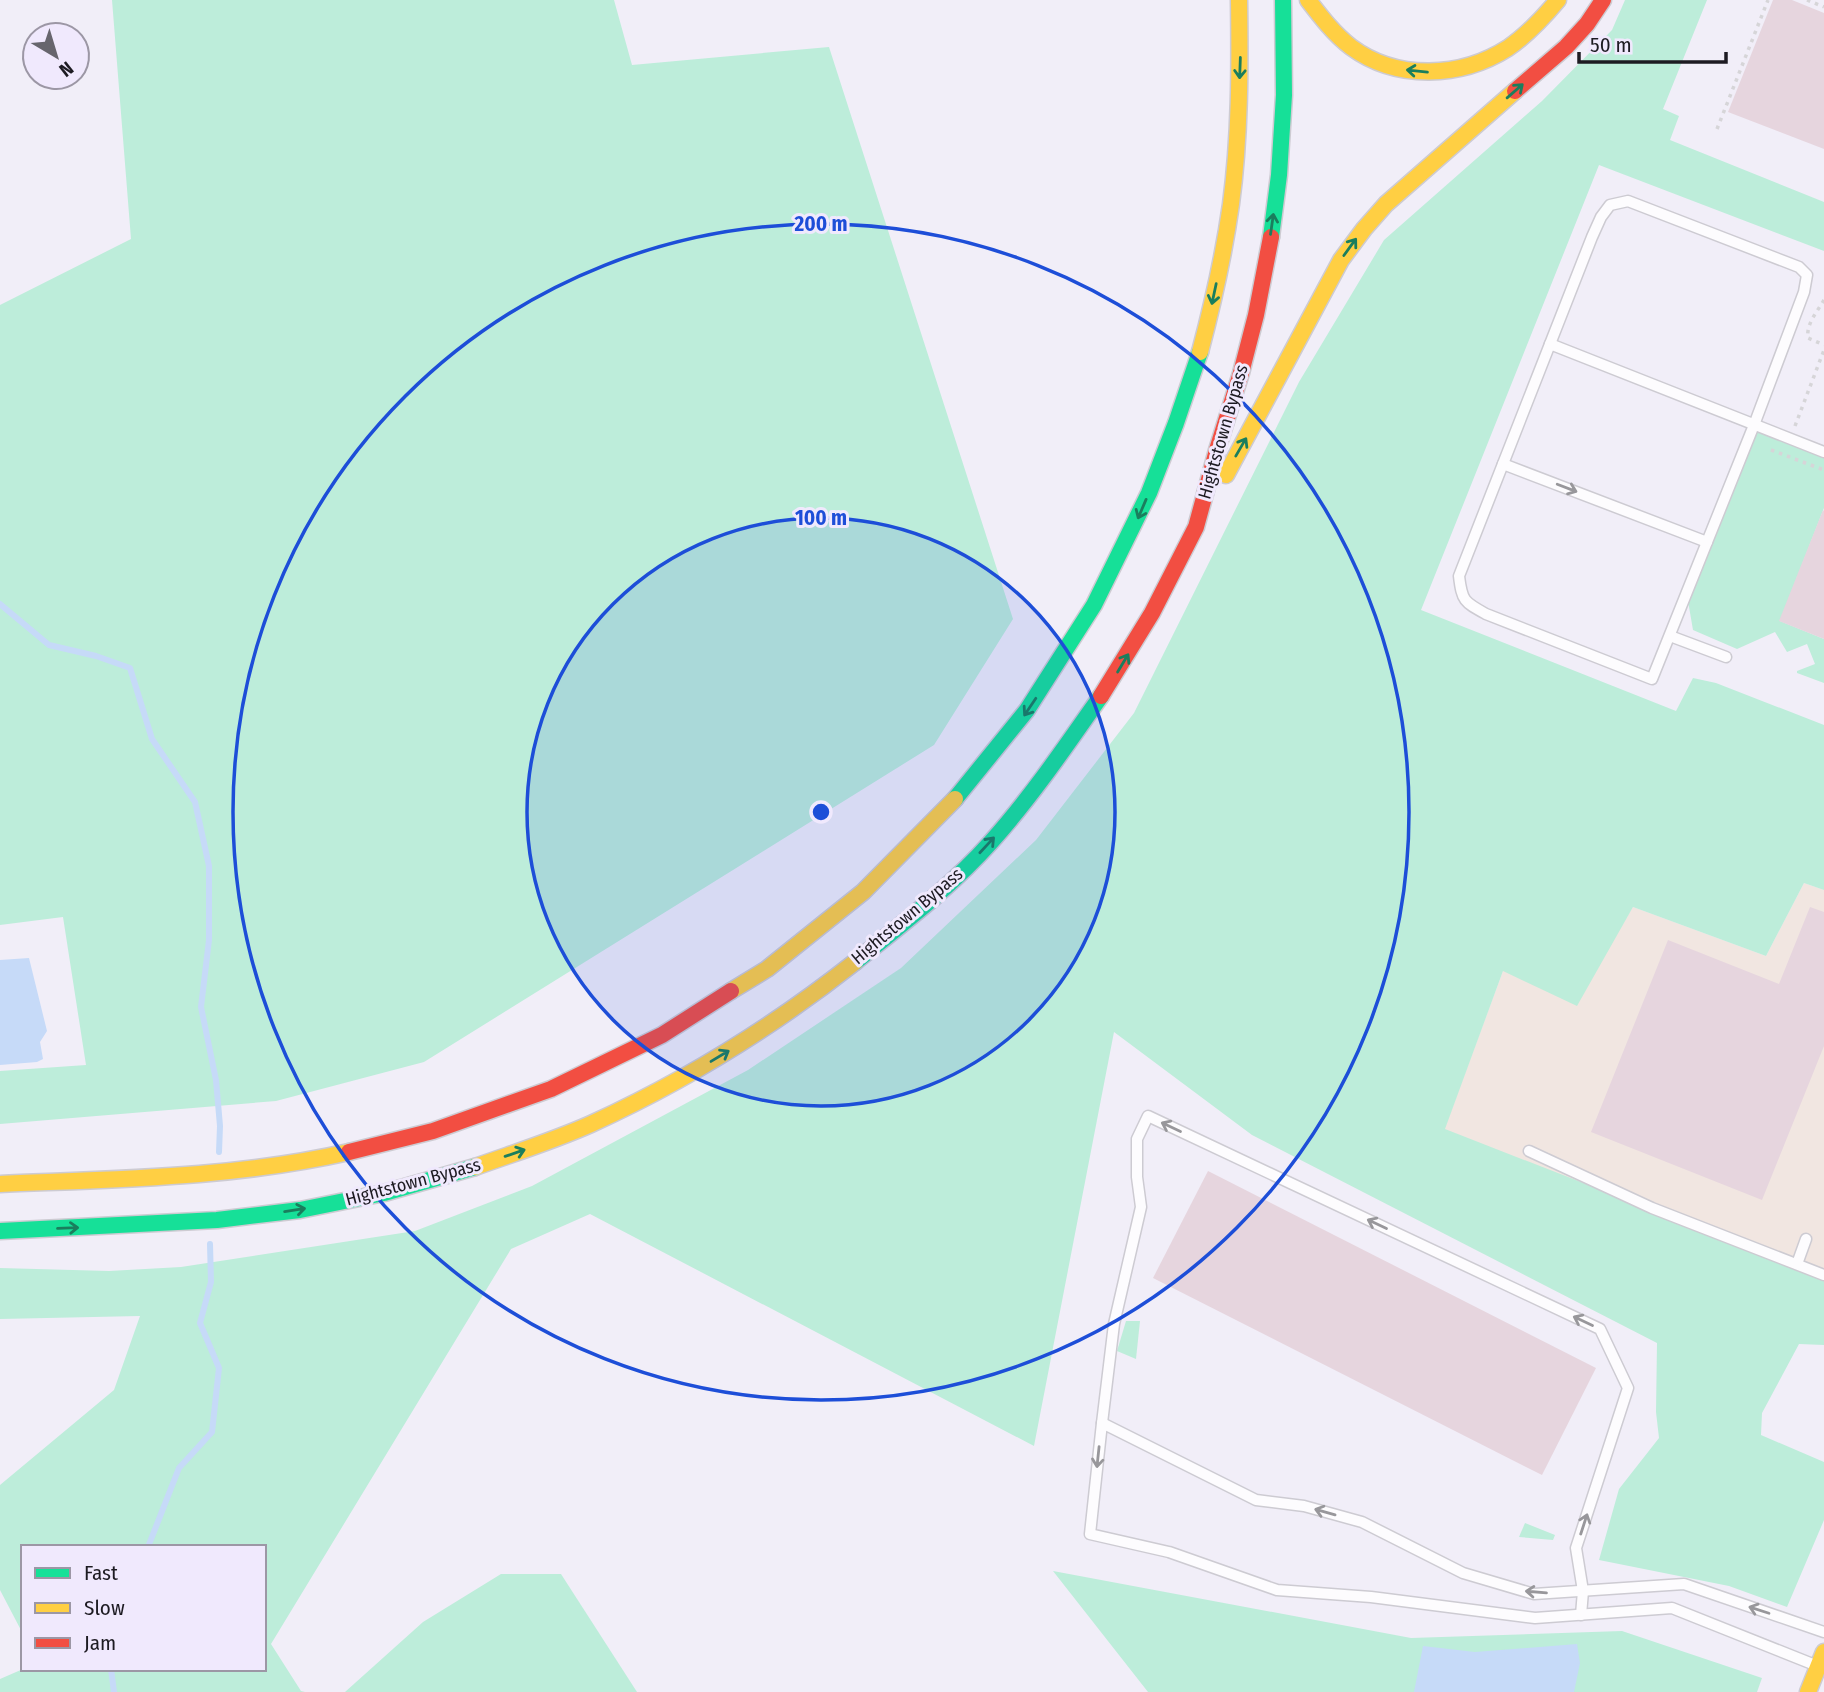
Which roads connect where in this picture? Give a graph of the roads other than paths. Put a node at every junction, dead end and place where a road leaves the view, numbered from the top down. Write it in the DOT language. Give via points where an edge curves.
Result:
graph roads {
  1 [pos="1239,0"];
  2 [pos="1283,0"];
  3 [pos="1308,0"];
  4 [pos="1558,0"];
  5 [pos="1603,0"];
  6 [pos="1550,344"];
  7 [pos="1754,425"];
  8 [pos="1824,452"];
  9 [pos="1503,464"];
  10 [pos="1196,527"];
  11 [pos="1707,542"];
  12 [pos="1670,636"];
  13 [pos="1726,657"];
  14 [pos="1529,1151"];
  15 [pos="0,1184"];
  16 [pos="0,1231"];
  17 [pos="1806,1239"];
  18 [pos="1797,1264"];
  19 [pos="1824,1275"];
  20 [pos="1102,1423"];
  21 [pos="1583,1591"];
  22 [pos="1581,1615"];
  23 [pos="1824,1632"];
  24 [pos="1821,1659"];
  25 [pos="1808,1692"];
  1 -- 15 [label="main road, one-way" via="1241,52 1231,205 1205,330 1163,461 1132,533 1067,653 987,764 894,864 774,965 709,1008 571,1081 498,1110 433,1132 314,1160 192,1176"];
  10 -- 2 [label="main road, Hightstown Bypass, one-way" via="1241,373 1268,255 1284,95"];
  4 -- 3 [label="main road, one-way" via="1501,53 1456,70 1434,72 1369,58 1340,38"];
  10 -- 5 [label="main road, one-way" via="1341,260 1364,229 1386,204 1566,47"];
  6 -- 7 [label="lane"];
  6 -- 7 [label="lane" via="1592,237 1610,205 1628,201 1799,267 1807,275 1804,292"];
  6 -- 9 [label="lane"];
  7 -- 8 [label="lane"];
  7 -- 11 [label="lane"];
  9 -- 11 [label="lane, one-way"];
  9 -- 12 [label="lane" via="1458,576 1461,594 1469,604 1652,679"];
  16 -- 10 [label="main road, Hightstown Bypass, one-way" via="217,1220 384,1193 466,1170 590,1124 716,1058 834,978 933,900 991,842 1111,683"];
  11 -- 12 [label="lane"];
  12 -- 13 [label="lane"];
  14 -- 18 [label="lane" via="1652,1208"];
  17 -- 18 [label="lane"];
  18 -- 19 [label="lane"];
  21 -- 20 [label="lane, one-way" via="1534,1594 1463,1573 1362,1522 1304,1506 1256,1500"];
  21 -- 20 [label="lane, one-way" via="1576,1548 1628,1388 1600,1329 1148,1116 1137,1139 1141,1207 1114,1324"];
  20 -- 22 [label="lane, one-way" via="1090,1534 1169,1552 1277,1590 1535,1618"];
  21 -- 22 [label="lane"];
  23 -- 21 [label="lane, one-way" via="1684,1584"];
  22 -- 24 [label="lane" via="1672,1608"];
  24 -- 25 [label="main road"];
}
